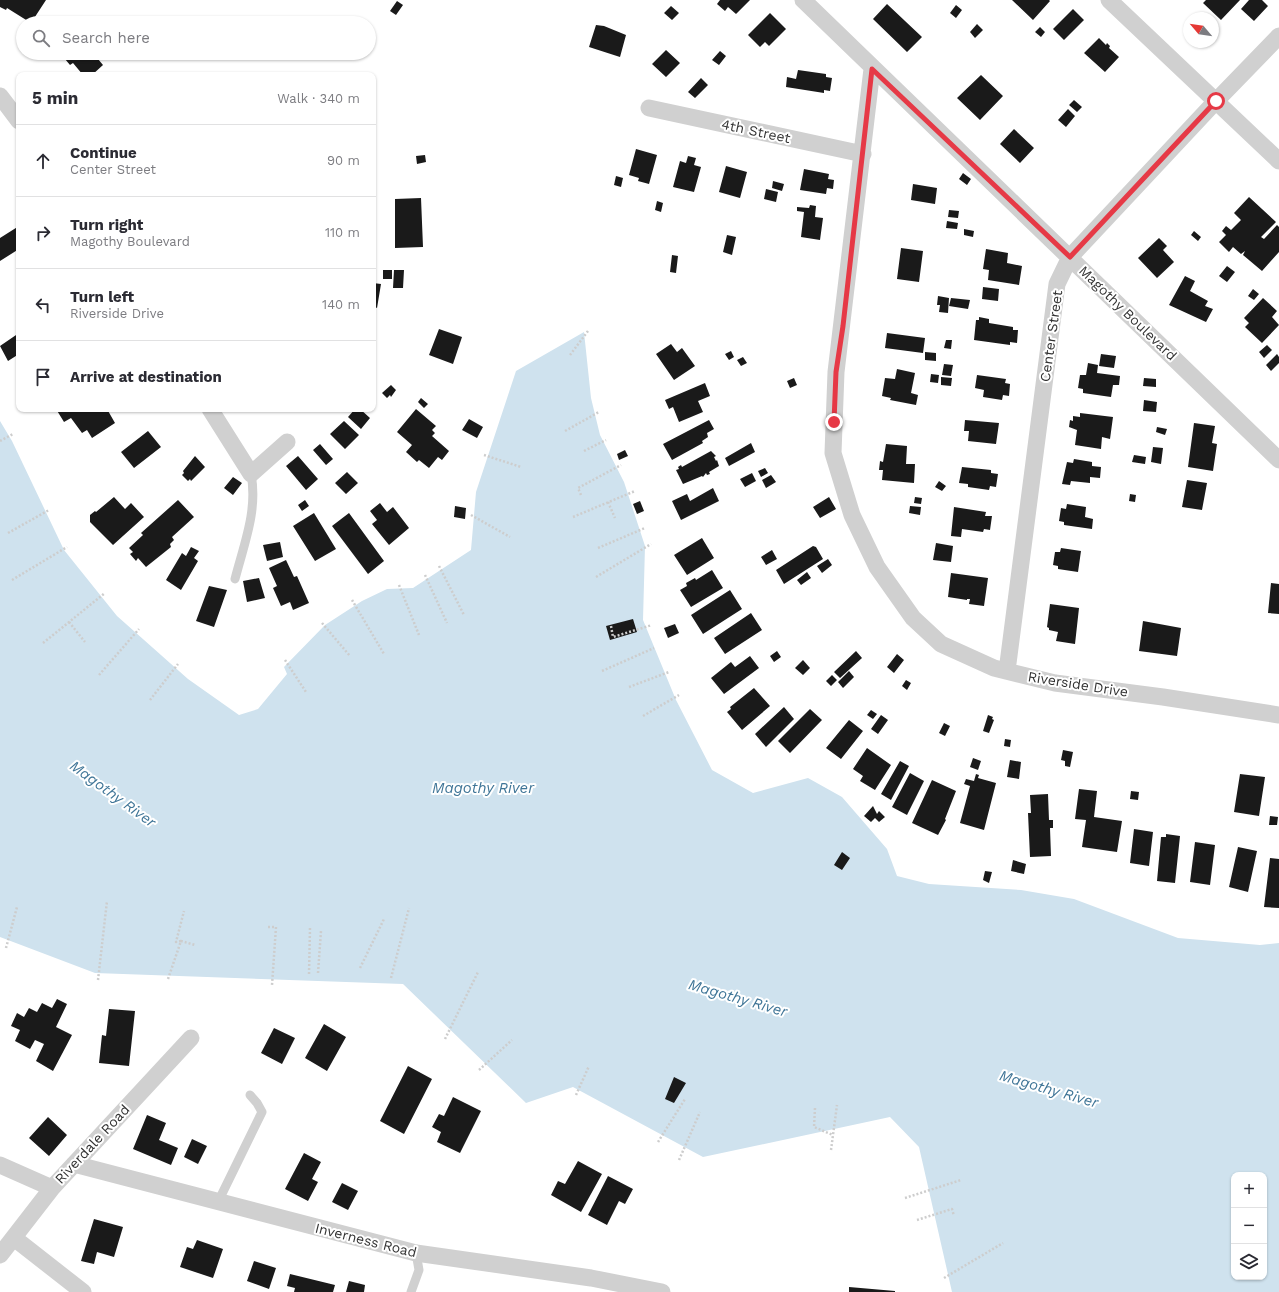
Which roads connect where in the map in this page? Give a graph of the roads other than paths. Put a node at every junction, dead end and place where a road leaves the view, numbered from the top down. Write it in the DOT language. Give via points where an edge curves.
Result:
graph roads {
  1 [pos="803,0"];
  2 [pos="1109,0"];
  3 [pos="1279,36"];
  4 [pos="872,69"];
  5 [pos="0,96"];
  6 [pos="1216,101"];
  7 [pos="649,108"];
  8 [pos="16,117"];
  9 [pos="863,154"];
  10 [pos="1279,162"];
  11 [pos="1070,257"];
  12 [pos="212,412"];
  13 [pos="287,442"];
  14 [pos="1279,460"];
  15 [pos="251,474"];
  16 [pos="235,579"];
  17 [pos="1007,671"];
  18 [pos="1279,715"];
  19 [pos="191,1038"];
  20 [pos="250,1095"];
  21 [pos="74,1164"];
  22 [pos="0,1165"];
  23 [pos="52,1188"];
  24 [pos="218,1202"];
  25 [pos="14,1238"];
  26 [pos="416,1253"];
  27 [pos="0,1255"];
  28 [pos="586,1285"];
  29 [pos="84,1292"];
  30 [pos="411,1292"];
  31 [pos="662,1292"];
  1 -- 4 [label="street"];
  2 -- 6 [label="street"];
  3 -- 6 [label="street, Center Street"];
  4 -- 9 [label="street, Riverside Drive"];
  4 -- 11 [label="street, Magothy Boulevard"];
  5 -- 8 [label="street"];
  6 -- 10 [label="street"];
  6 -- 11 [label="street, Center Street"];
  7 -- 9 [label="street, 4th Street"];
  9 -- 17 [label="street, Riverside Drive" via="836,372 836,467 852,515 877,567 913,618 941,644 994,668"];
  11 -- 14 [label="street, Magothy Boulevard"];
  11 -- 17 [label="street, Center Street" via="1057,284"];
  12 -- 15 [label="street"];
  13 -- 15 [label="street"];
  15 -- 16 [label="lane" via="254,491 253,509"];
  17 -- 18 [label="street, Riverside Drive" via="1055,683"];
  19 -- 21 [label="street, Riverdale Road"];
  20 -- 24 [label="lane" via="262,1112"];
  21 -- 23 [label="street, Riverdale Road"];
  21 -- 24 [label="street, Inverness Road"];
  22 -- 23 [label="street"];
  23 -- 25 [label="street, Riverdale Road"];
  24 -- 26 [label="street, Inverness Road"];
  25 -- 27 [label="street, Riverdale Road"];
  25 -- 29 [label="street"];
  26 -- 28 [label="street, Inverness Road"];
  26 -- 30 [label="lane" via="419,1270"];
  28 -- 31 [label="street, Inverness Road"];
}
